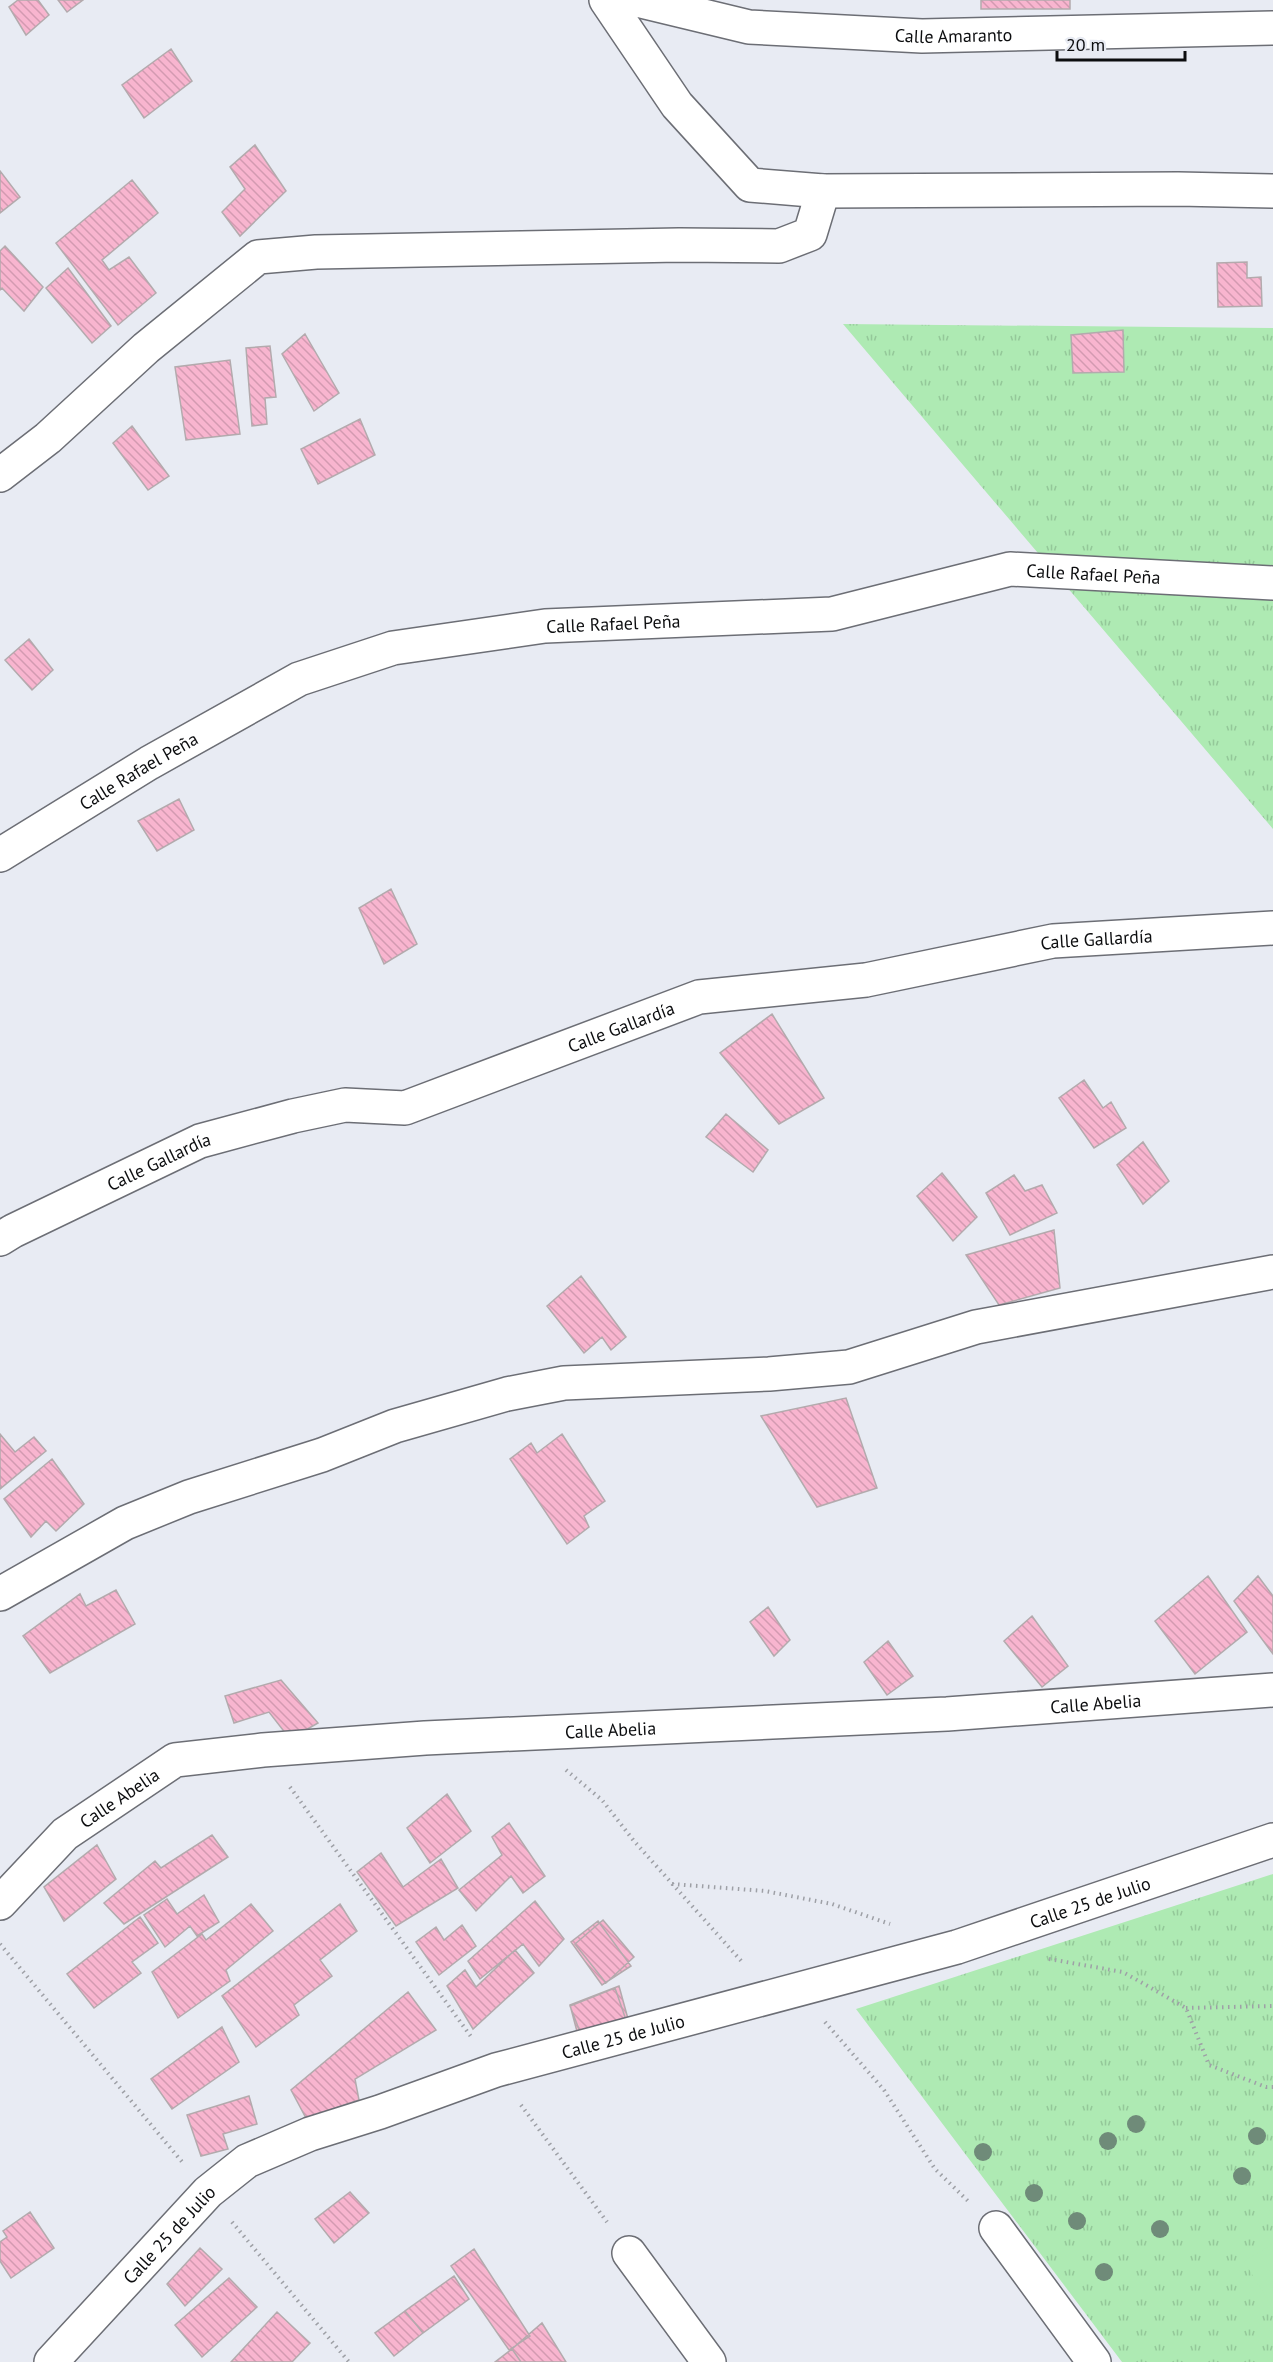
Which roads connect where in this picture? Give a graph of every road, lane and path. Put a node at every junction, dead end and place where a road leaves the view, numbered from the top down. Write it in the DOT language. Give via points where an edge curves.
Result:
graph roads {
  1 [pos="606,0"];
  2 [pos="637,0"];
  3 [pos="1273,28"];
  4 [pos="823,190"];
  5 [pos="1273,192"];
  6 [pos="0,475"];
  7 [pos="1273,583"];
  8 [pos="0,855"];
  9 [pos="1273,928"];
  10 [pos="0,1239"];
  11 [pos="1273,1272"];
  12 [pos="0,1594"];
  13 [pos="1273,1689"];
  14 [pos="524,1735"];
  15 [pos="263,1750"];
  16 [pos="1273,1840"];
  17 [pos="0,1903"];
  18 [pos="0,1944"];
  19 [pos="796,1988"];
  20 [pos="1273,2006"];
  21 [pos="1186,2008"];
  22 [pos="496,2070"];
  23 [pos="208,2192"];
  24 [pos="996,2228"];
  25 [pos="629,2253"];
  26 [pos="51,2362"];
  27 [pos="349,2362"];
  28 [pos="709,2362"];
  29 [pos="1094,2362"];
  1 -- 4 [label="street" via="677,105 750,185"];
  2 -- 3 [label="street, Calle Amaranto" via="749,27 922,36"];
  4 -- 5 [label="street"];
  4 -- 6 [label="street" via="810,234 779,246 316,252 258,257"];
  7 -- 8 [label="street, Calle Rafael Peña" via="1010,569 832,614 545,627 393,648 299,679 149,763"];
  9 -- 10 [label="street, Calle Gallardía" via="1053,941 866,980 699,998 405,1108 345,1105 200,1141"];
  11 -- 12 [label="street" via="976,1327 849,1367 564,1383 507,1394 395,1426 322,1455 189,1497 125,1523"];
  13 -- 14 [label="street, Calle Abelia" via="947,1714"];
  14 -- 15 [label="street, Calle Abelia"];
  14 -- 19 [label="path" via="602,1800 746,1966"];
  15 -- 17 [label="street, Calle Abelia" via="175,1760 65,1834"];
  15 -- 22 [label="path"];
  16 -- 19 [label="street, Calle 25 de Julio" via="957,1947"];
  18 -- 23 [label="path"];
  19 -- 22 [label="street, Calle 25 de Julio"];
  19 -- 24 [label="path" via="884,2090 935,2169"];
  20 -- 21 [label="path"];
  22 -- 23 [label="street, Calle 25 de Julio" via="289,2143 247,2161"];
  22 -- 25 [label="path"];
  23 -- 26 [label="street, Calle 25 de Julio"];
  23 -- 27 [label="path"];
  24 -- 29 [label="street"];
  25 -- 28 [label="street"];
}
